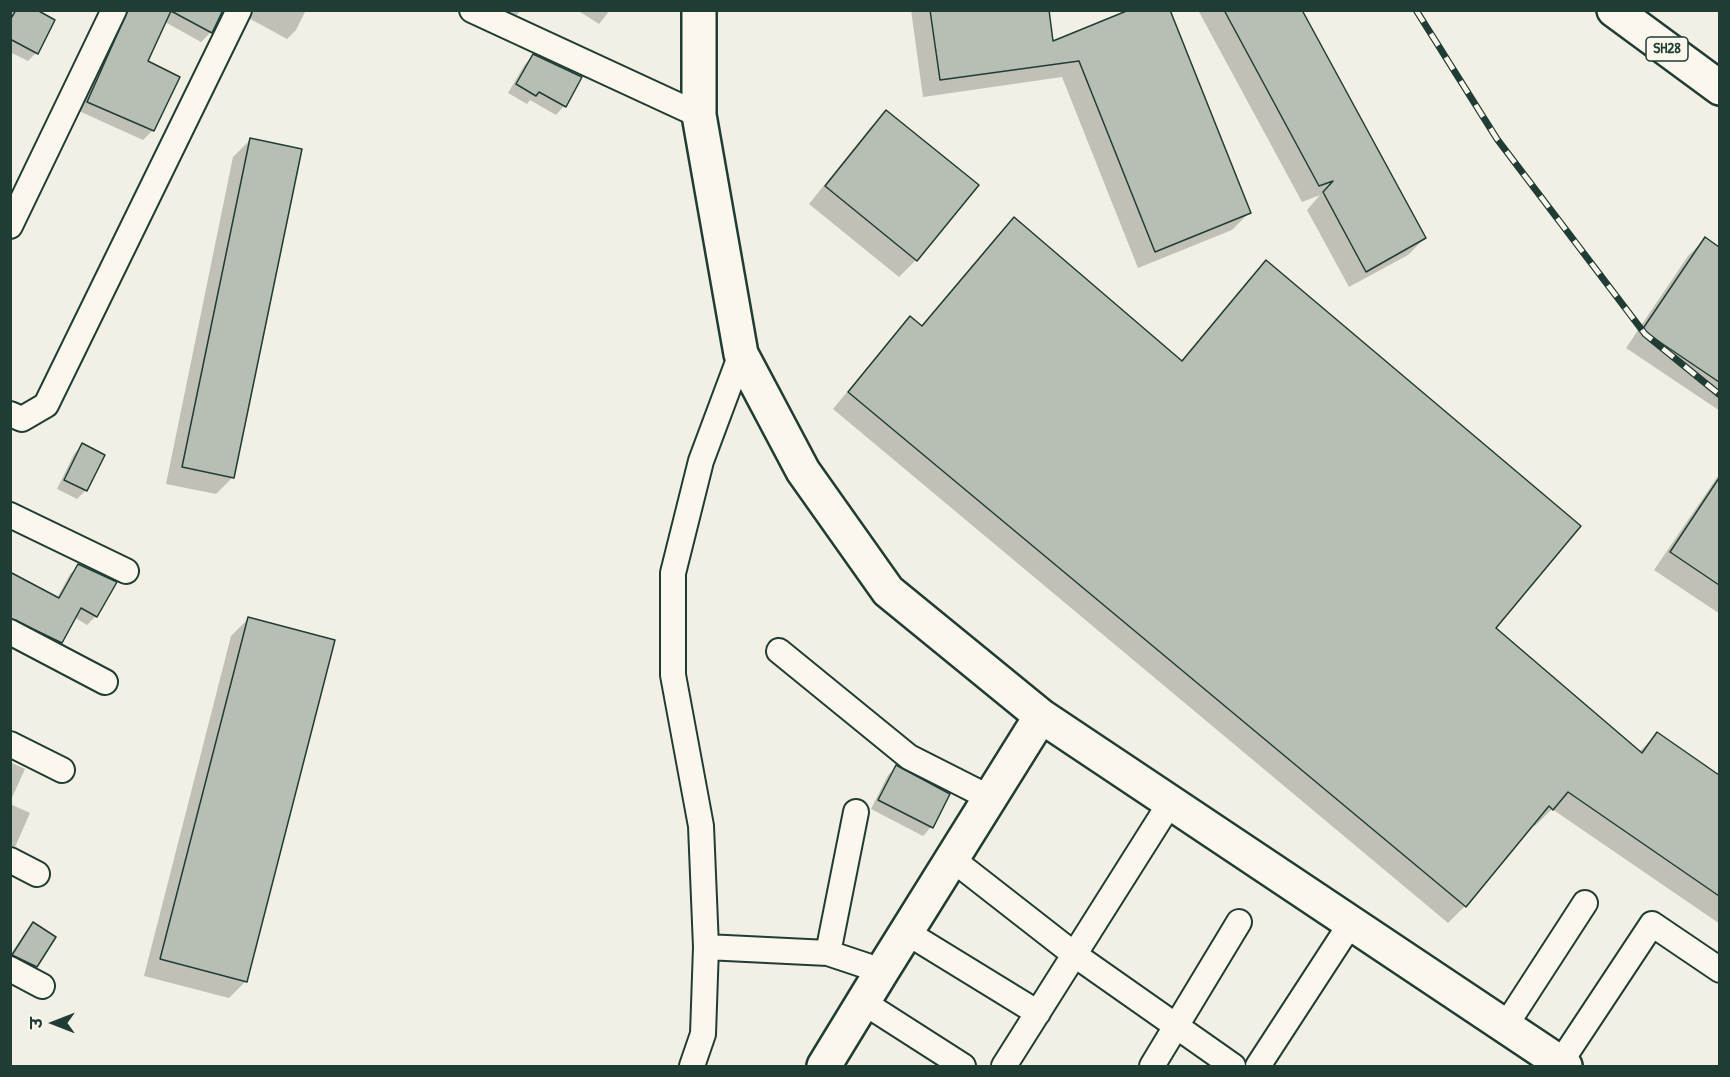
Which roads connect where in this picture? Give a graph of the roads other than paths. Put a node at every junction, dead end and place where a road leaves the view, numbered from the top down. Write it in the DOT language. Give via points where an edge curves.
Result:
graph roads {
  1 [pos="114,10"];
  2 [pos="239,10"];
  3 [pos="472,10"];
  4 [pos="699,10"];
  5 [pos="1614,10"];
  6 [pos="1719,88"];
  7 [pos="699,115"];
  8 [pos="10,226"];
  9 [pos="741,354"];
  10 [pos="10,414"];
  11 [pos="10,515"];
  12 [pos="126,571"];
  13 [pos="10,632"];
  14 [pos="779,651"];
  15 [pos="105,682"];
  16 [pos="1041,716"];
  17 [pos="10,744"];
  18 [pos="62,771"];
  19 [pos="990,798"];
  20 [pos="1170,803"];
  21 [pos="856,812"];
  22 [pos="952,859"];
  23 [pos="10,860"];
  24 [pos="37,874"];
  25 [pos="1585,903"];
  26 [pos="1239,922"];
  27 [pos="1351,923"];
  28 [pos="906,932"];
  29 [pos="706,947"];
  30 [pos="828,953"];
  31 [pos="1075,955"];
  32 [pos="10,969"];
  33 [pos="882,970"];
  34 [pos="1719,970"];
  35 [pos="42,986"];
  36 [pos="863,1002"];
  37 [pos="1038,1013"];
  38 [pos="1506,1025"];
  39 [pos="1177,1027"];
  40 [pos="1561,1065"];
  41 [pos="692,1066"];
  42 [pos="825,1066"];
  43 [pos="963,1066"];
  44 [pos="1004,1066"];
  45 [pos="1152,1066"];
  46 [pos="1233,1066"];
  47 [pos="1258,1066"];
  1 -- 8 [label="street"];
  2 -- 10 [label="street" via="46,405 22,419"];
  3 -- 7 [label="street"];
  4 -- 7 [label="street"];
  5 -- 6 [label="street, SH28"];
  7 -- 9 [label="street"];
  9 -- 16 [label="street" via="803,471 888,591"];
  9 -- 29 [label="street" via="701,460 672,573 674,675 701,826"];
  11 -- 12 [label="street"];
  13 -- 15 [label="street"];
  14 -- 19 [label="street" via="909,757"];
  16 -- 19 [label="street"];
  16 -- 20 [label="street"];
  17 -- 18 [label="street"];
  19 -- 22 [label="street"];
  20 -- 27 [label="street"];
  20 -- 31 [label="street"];
  21 -- 30 [label="street"];
  22 -- 28 [label="street"];
  22 -- 31 [label="street"];
  23 -- 24 [label="street"];
  25 -- 38 [label="street"];
  26 -- 39 [label="street"];
  27 -- 38 [label="street"];
  27 -- 47 [label="street"];
  28 -- 33 [label="street"];
  28 -- 37 [label="street"];
  29 -- 30 [label="street"];
  29 -- 41 [label="street" via="703,1034"];
  30 -- 33 [label="street"];
  31 -- 37 [label="street"];
  31 -- 39 [label="street"];
  32 -- 35 [label="street"];
  33 -- 36 [label="street"];
  34 -- 40 [label="street" via="1652,924"];
  36 -- 42 [label="street"];
  36 -- 43 [label="street"];
  37 -- 44 [label="street"];
  38 -- 40 [label="street"];
  39 -- 45 [label="street"];
  39 -- 46 [label="street"];
}
